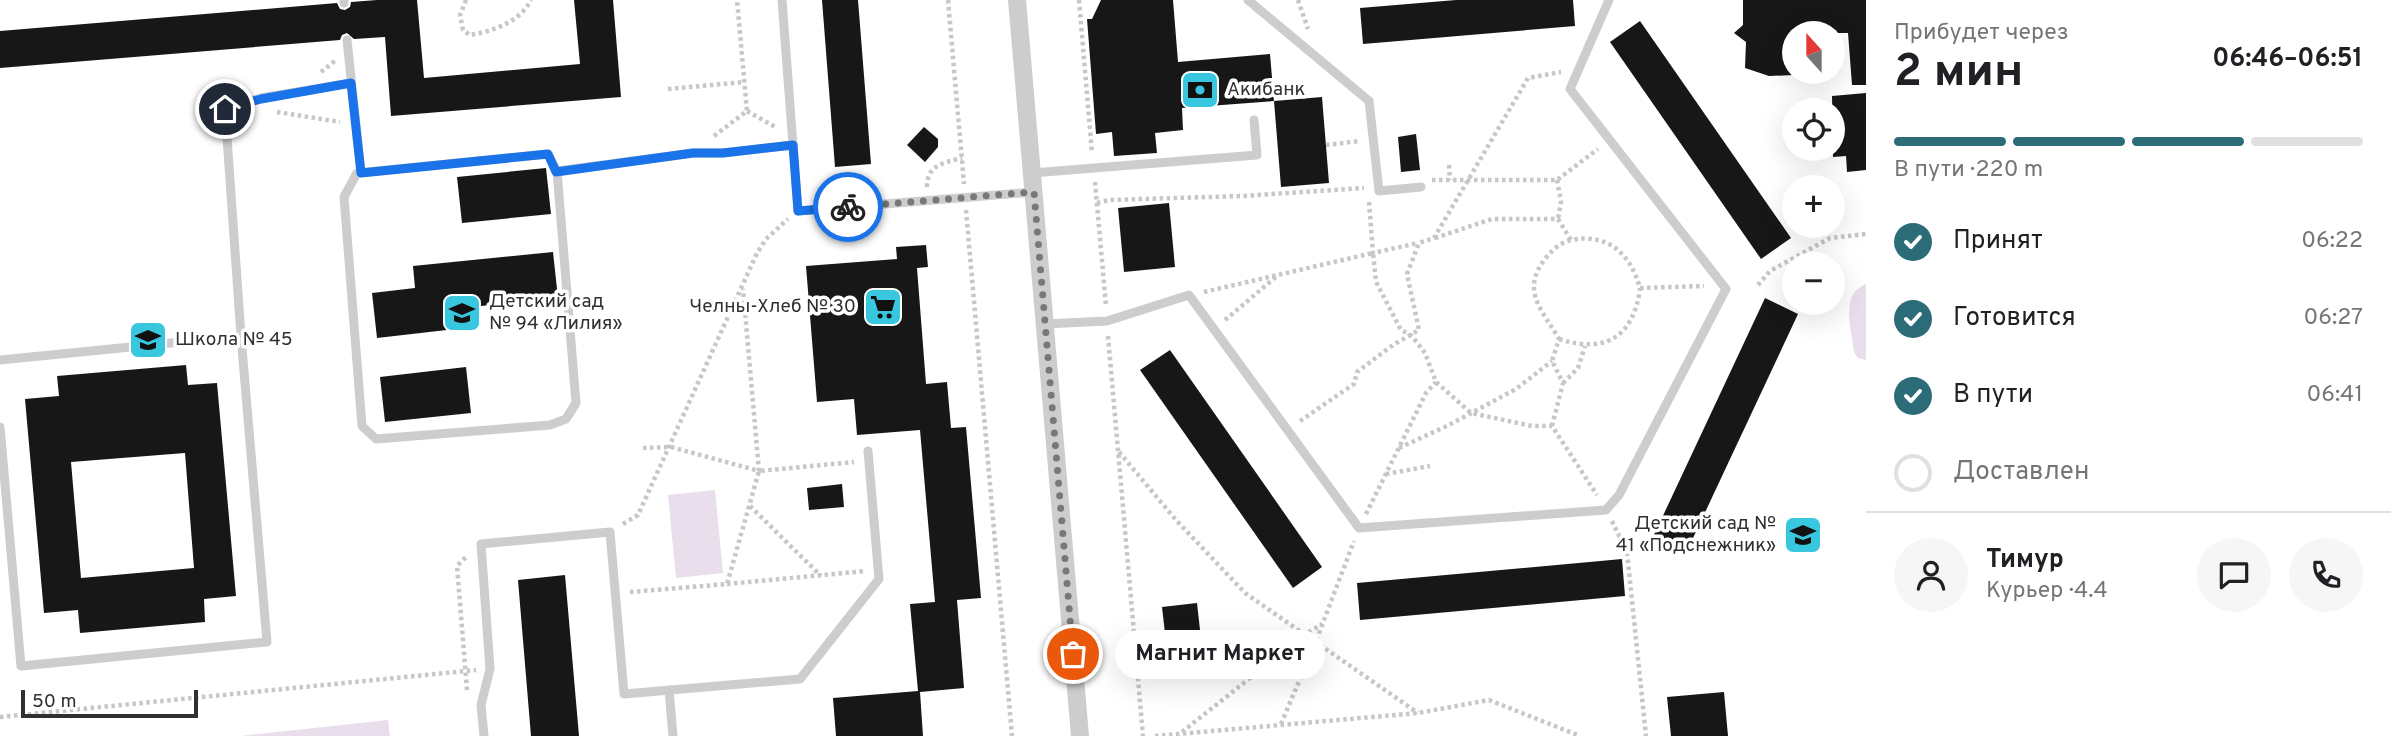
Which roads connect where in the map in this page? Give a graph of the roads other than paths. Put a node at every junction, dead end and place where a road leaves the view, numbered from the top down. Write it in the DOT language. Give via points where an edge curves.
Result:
graph roads {
  1 [pos="782,0"];
  2 [pos="1017,0"];
  3 [pos="1248,0"];
  4 [pos="1609,0"];
  5 [pos="347,40"];
  6 [pos="351,83"];
  7 [pos="1254,120"];
  8 [pos="793,141"];
  9 [pos="556,172"];
  10 [pos="361,173"];
  11 [pos="1032,173"];
  12 [pos="1421,187"];
  13 [pos="1034,192"];
  14 [pos="1045,324"];
  15 [pos="241,337"];
  16 [pos="0,360"];
  17 [pos="0,427"];
  18 [pos="1,447"];
  19 [pos="868,456"];
  20 [pos="669,690"];
  21 [pos="484,736"];
  22 [pos="673,736"];
  23 [pos="1080,736"];
  1 -- 8 [label="lane"];
  2 -- 11 [label="street"];
  3 -- 12 [label="lane" via="1369,101 1379,191"];
  4 -- 14 [label="lane" via="1570,89 1726,289 1619,495 1606,510 1359,528 1189,295 1107,321"];
  5 -- 6 [label="lane"];
  6 -- 10 [label="lane"];
  6 -- 15 [label="lane" via="225,109"];
  7 -- 11 [label="lane" via="1257,155"];
  8 -- 9 [label="lane"];
  8 -- 13 [label="lane" via="798,211"];
  9 -- 10 [label="lane" via="548,154"];
  9 -- 10 [label="lane" via="576,403 566,419 550,425 376,439 362,426 344,197"];
  11 -- 13 [label="street"];
  13 -- 14 [label="street"];
  14 -- 23 [label="street"];
  15 -- 16 [label="lane"];
  15 -- 18 [label="lane" via="267,642 21,666"];
  17 -- 18 [label="lane"];
  19 -- 20 [label="lane" via="879,579 800,679"];
  20 -- 21 [label="lane" via="624,694 610,532 481,544 490,668 481,705"];
  20 -- 22 [label="lane"];
}
